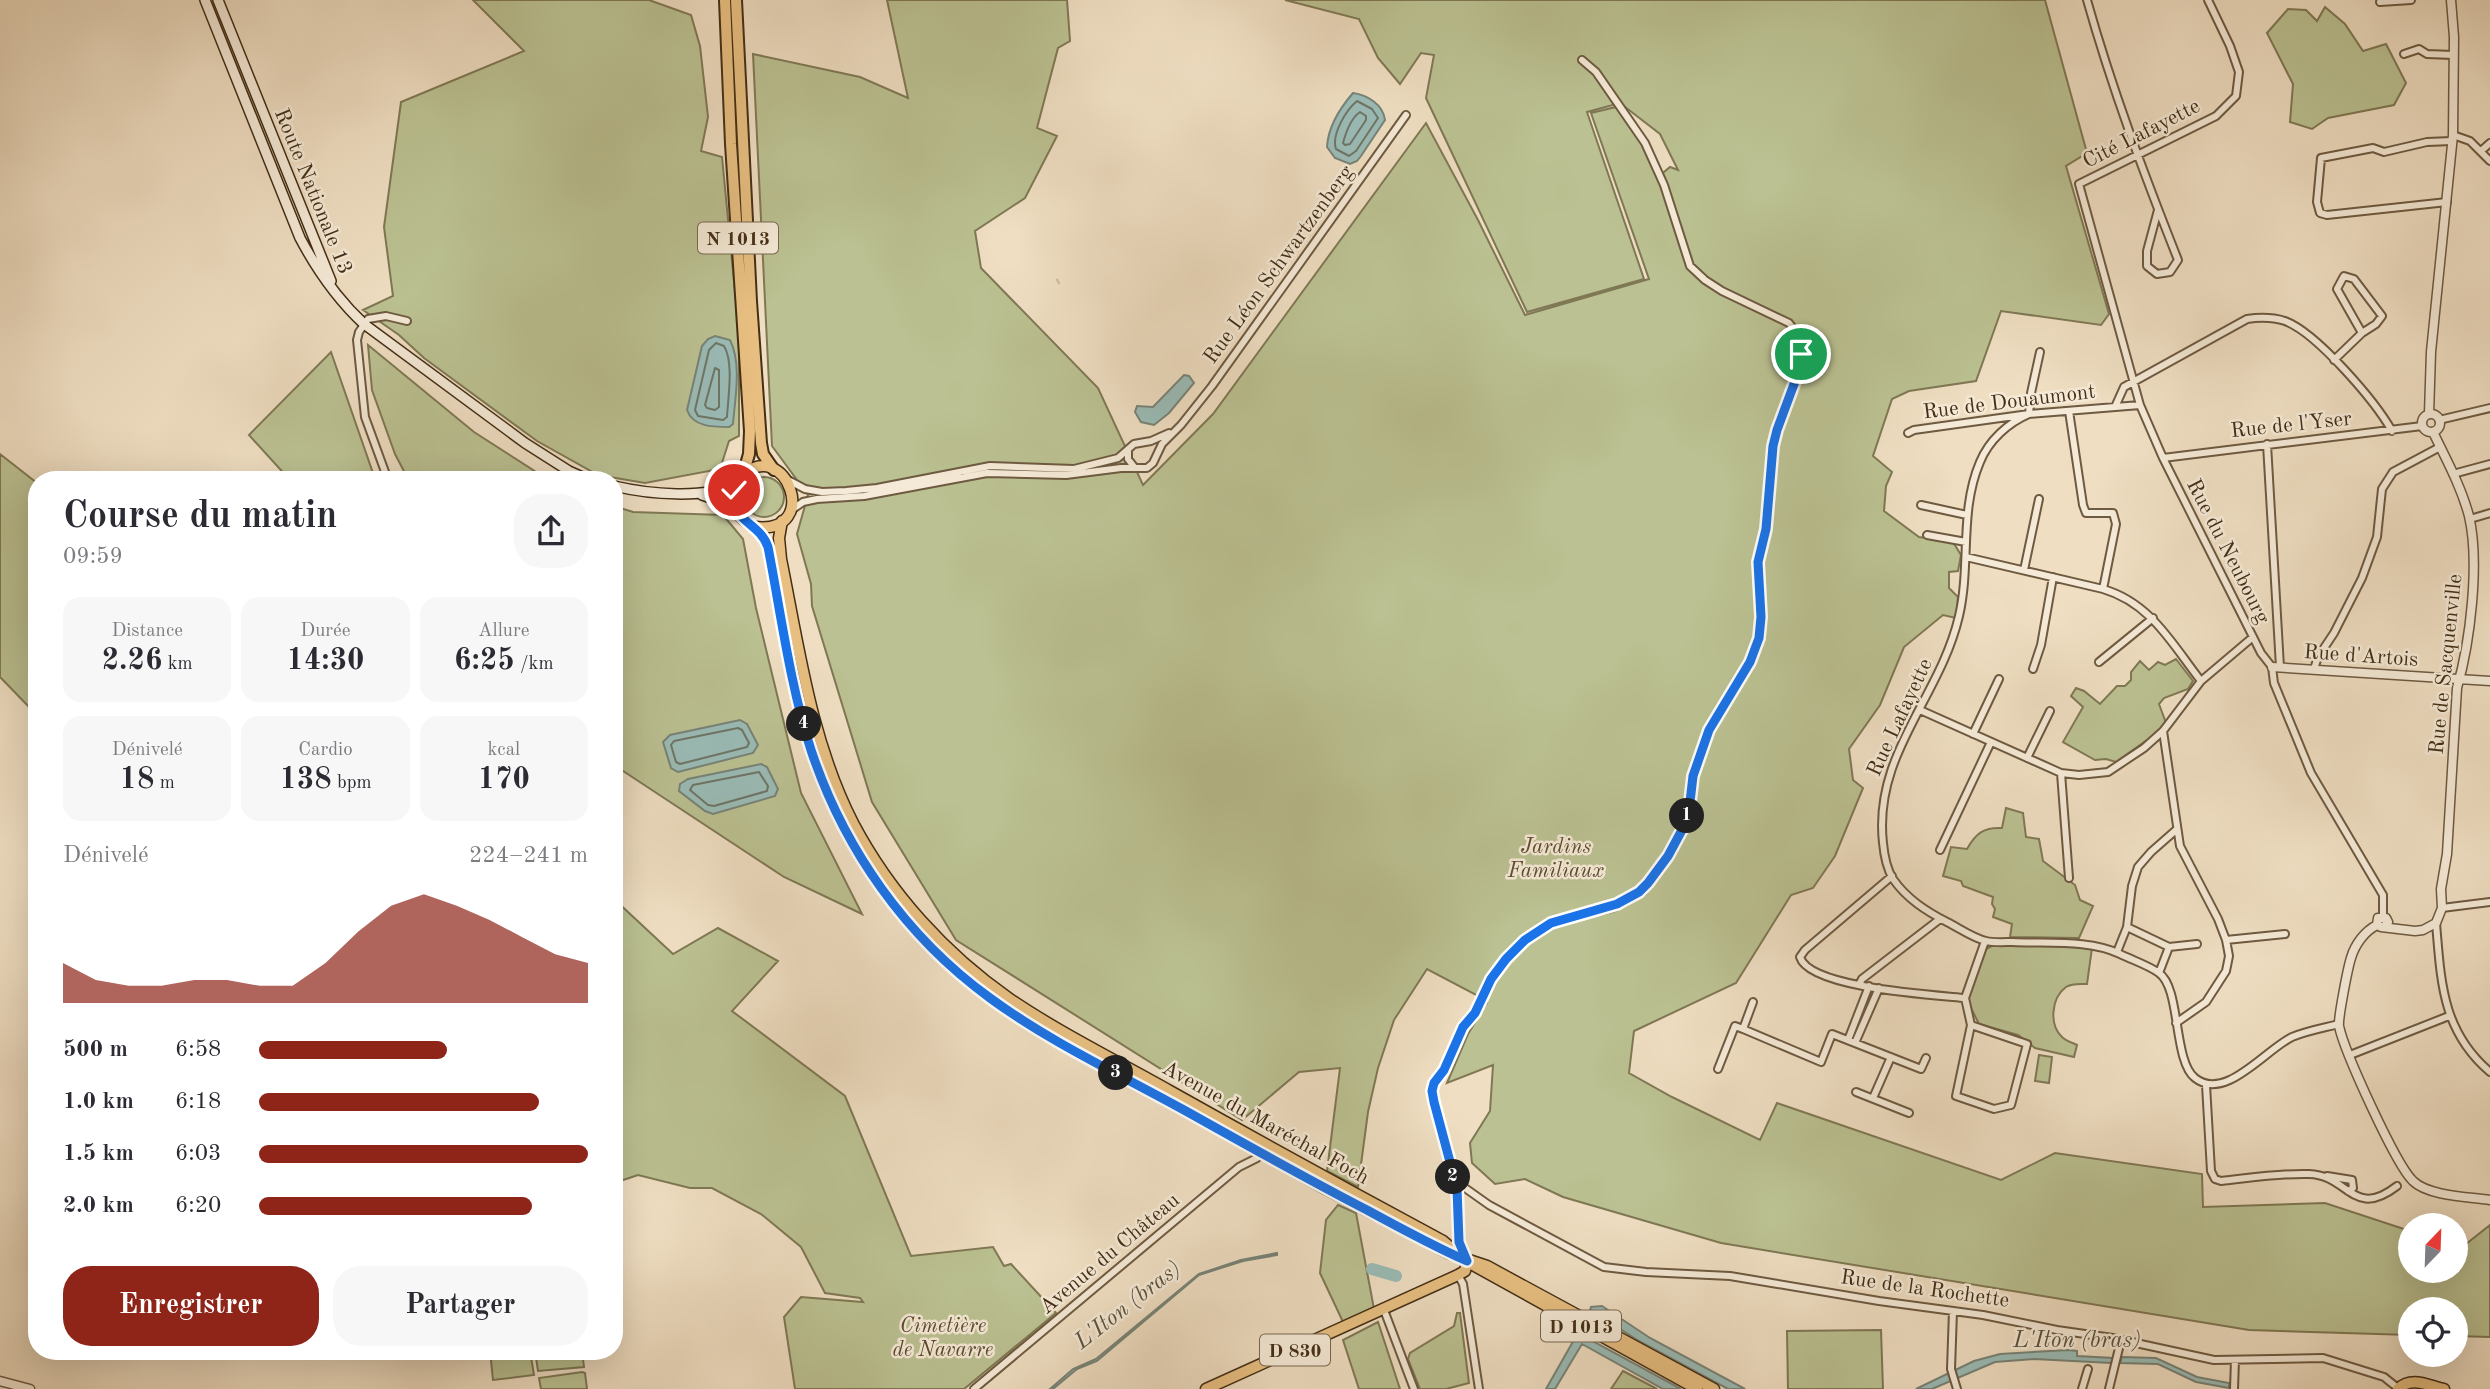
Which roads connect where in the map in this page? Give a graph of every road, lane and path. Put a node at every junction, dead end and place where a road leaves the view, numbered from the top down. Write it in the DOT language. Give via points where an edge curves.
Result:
graph roads {
  1 [pos="205,0"];
  2 [pos="218,0"];
  3 [pos="725,0"];
  4 [pos="736,0"];
  5 [pos="2087,0"];
  6 [pos="2208,0"];
  7 [pos="2411,0"];
  8 [pos="2451,0"];
  9 [pos="2380,2"];
  10 [pos="2404,54"];
  11 [pos="2453,55"];
  12 [pos="1582,60"];
  13 [pos="1406,114"];
  14 [pos="2452,138"];
  15 [pos="2490,143"];
  16 [pos="2481,151"];
  17 [pos="2136,154"];
  18 [pos="2490,161"];
  19 [pos="2079,184"];
  20 [pos="2447,202"];
  21 [pos="2158,210"];
  22 [pos="335,292"];
  23 [pos="407,321"];
  24 [pos="364,324"];
  25 [pos="2362,333"];
  26 [pos="2040,352"];
  27 [pos="2334,360"];
  28 [pos="2132,382"];
  29 [pos="2140,405"];
  30 [pos="2115,407"];
  31 [pos="2490,408"];
  32 [pos="2069,411"];
  33 [pos="2029,414"];
  34 [pos="2429,414"];
  35 [pos="2439,420"];
  36 [pos="2423,426"];
  37 [pos="1175,430"];
  38 [pos="2392,431"];
  39 [pos="2433,432"];
  40 [pos="1908,433"];
  41 [pos="1145,443"];
  42 [pos="2267,444"];
  43 [pos="2440,447"];
  44 [pos="1128,450"];
  45 [pos="2163,458"];
  46 [pos="1155,459"];
  47 [pos="2490,464"];
  48 [pos="1135,468"];
  49 [pos="774,470"];
  50 [pos="385,471"];
  51 [pos="569,471"];
  52 [pos="2453,474"];
  53 [pos="740,479"];
  54 [pos="787,479"];
  55 [pos="623,487"];
  56 [pos="697,493"];
  57 [pos="2039,499"];
  58 [pos="1921,505"];
  59 [pos="737,512"];
  60 [pos="2490,513"];
  61 [pos="1966,515"];
  62 [pos="785,517"];
  63 [pos="2470,519"];
  64 [pos="755,527"];
  65 [pos="1927,536"];
  66 [pos="1966,542"];
  67 [pos="1966,557"];
  68 [pos="2024,570"];
  69 [pos="2053,577"];
  70 [pos="2103,589"];
  71 [pos="2153,618"];
  72 [pos="2253,636"];
  73 [pos="2099,662"];
  74 [pos="2276,667"];
  75 [pos="2033,669"];
  76 [pos="2314,669"];
  77 [pos="1998,679"];
  78 [pos="2461,679"];
  79 [pos="2201,681"];
  80 [pos="2490,681"];
  81 [pos="1920,710"];
  82 [pos="2050,711"];
  83 [pos="2163,732"];
  84 [pos="1973,734"];
  85 [pos="1991,742"];
  86 [pos="2027,758"];
  87 [pos="2061,773"];
  88 [pos="2176,830"];
  89 [pos="1940,850"];
  90 [pos="1892,876"];
  91 [pos="2070,878"];
  92 [pos="2490,902"];
  93 [pos="2442,908"];
  94 [pos="2383,916"];
  95 [pos="1940,919"];
  96 [pos="2436,923"];
  97 [pos="2381,925"];
  98 [pos="2127,927"];
  99 [pos="2285,934"];
  100 [pos="2226,940"];
  101 [pos="1986,941"];
  102 [pos="2197,944"];
  103 [pos="2169,947"];
  104 [pos="2117,953"];
  105 [pos="2159,973"];
  106 [pos="1859,985"];
  107 [pos="1869,986"];
  108 [pos="1879,988"];
  109 [pos="1965,998"];
  110 [pos="1753,1002"];
  111 [pos="2449,1016"];
  112 [pos="2176,1023"];
  113 [pos="2339,1024"];
  114 [pos="1971,1025"];
  115 [pos="1743,1029"];
  116 [pos="1852,1041"];
  117 [pos="2350,1055"];
  118 [pos="1891,1057"];
  119 [pos="1926,1058"];
  120 [pos="1718,1069"];
  121 [pos="2490,1072"];
  122 [pos="2206,1085"];
  123 [pos="1856,1092"];
  124 [pos="1873,1098"];
  125 [pos="1909,1113"];
  126 [pos="1263,1149"];
  127 [pos="2325,1176"];
  128 [pos="2397,1185"];
  129 [pos="1457,1188"];
  130 [pos="2348,1191"];
  131 [pos="2490,1200"];
  132 [pos="1467,1261"];
  133 [pos="1458,1275"];
  134 [pos="1384,1310"];
  135 [pos="1953,1311"];
  136 [pos="2121,1340"];
  137 [pos="2235,1360"];
  138 [pos="2088,1370"];
  139 [pos="3,1382"];
  140 [pos="2426,1384"];
  141 [pos="1226,1385"];
  142 [pos="2234,1386"];
  143 [pos="30,1389"];
  144 [pos="974,1389"];
  145 [pos="1206,1389"];
  146 [pos="1414,1389"];
  147 [pos="1479,1389"];
  148 [pos="1697,1389"];
  149 [pos="1714,1389"];
  150 [pos="1957,1389"];
  151 [pos="2082,1389"];
  152 [pos="2109,1389"];
  153 [pos="2398,1389"];
  154 [pos="2407,1389"];
  155 [pos="2444,1389"];
  1 -- 22 [label="main road, Route Nationale 13" via="289,213 317,269"];
  2 -- 22 [label="main road, Route Nationale 13"];
  3 -- 53 [label="highway, N 1013" via="750,431 749,454"];
  4 -- 49 [label="highway, N 1013" via="761,443"];
  5 -- 17 [label="street"];
  6 -- 17 [label="street, Cité Lafayette" via="2239,72 2236,96 2216,116"];
  7 -- 9 [label="street"];
  8 -- 11 [label="street"];
  10 -- 11 [label="street" via="2419,49 2427,54"];
  11 -- 14 [label="street"];
  12 -- 129 [label="street" via="1596,72 1645,142 1694,270 1722,291 1785,320 1797,332 1801,364 1773,446 1766,529 1758,562 1759,638 1750,662 1712,723 1695,769 1682,830 1645,887 1626,900 1551,923 1518,947 1491,979 1432,1091"];
  13 -- 37 [label="street, Rue Léon Schwartzenberg" via="1212,386"];
  14 -- 16 [label="street" via="2470,141"];
  14 -- 20 [label="street"];
  14 -- 20 [label="street" via="2384,152 2373,148 2321,158 2317,202 2320,213 2327,215"];
  15 -- 16 [label="street"];
  16 -- 18 [label="street"];
  17 -- 19 [label="street, Cité Lafayette"];
  17 -- 21 [label="street"];
  19 -- 28 [label="street, Rue du Neubourg"];
  20 -- 34 [label="street"];
  21 -- 21 [label="street" via="2178,260 2169,272 2157,274 2147,266 2147,251"];
  22 -- 24 [label="main road"];
  23 -- 24 [label="street" via="376,316"];
  24 -- 50 [label="street" via="357,340 365,417"];
  24 -- 51 [label="main road"];
  25 -- 25 [label="street" via="2382,316 2354,279 2344,276 2337,289"];
  25 -- 27 [label="street"];
  26 -- 33 [label="street"];
  27 -- 28 [label="street" via="2287,322 2268,317 2247,319"];
  27 -- 38 [label="street"];
  28 -- 29 [label="street, Rue du Neubourg"];
  28 -- 30 [label="street, Rue de Douaumont" via="2124,387"];
  29 -- 30 [label="street, Rue de Douaumont"];
  29 -- 45 [label="street, Rue du Neubourg"];
  30 -- 32 [label="street, Rue de Douaumont"];
  31 -- 35 [label="street"];
  32 -- 33 [label="street, Rue de Douaumont"];
  32 -- 70 [label="street" via="2086,513 2112,513 2116,524"];
  33 -- 40 [label="street, Rue de Douaumont"];
  33 -- 61 [label="street, Rue Lafayette" via="2001,432 1988,447 1974,478"];
  34 -- 35 [label="street"];
  34 -- 36 [label="street"];
  35 -- 39 [label="street"];
  36 -- 38 [label="street, Rue de l'Yser"];
  36 -- 39 [label="street"];
  37 -- 41 [label="street, Rue Léon Schwartzenberg"];
  37 -- 46 [label="street, Rue Léon Schwartzenberg"];
  38 -- 42 [label="street, Rue de l'Yser"];
  39 -- 43 [label="street, Rue de Sacquenville"];
  41 -- 44 [label="street"];
  41 -- 46 [label="street" via="1152,447"];
  42 -- 45 [label="street, Rue de l'Yser"];
  42 -- 74 [label="street"];
  43 -- 52 [label="street, Rue de Sacquenville"];
  43 -- 76 [label="street" via="2393,472 2382,489 2377,537 2362,578"];
  44 -- 48 [label="street"];
  44 -- 54 [label="street" via="1118,458 1086,467 990,466 860,490 814,491"];
  45 -- 72 [label="street, Rue du Neubourg"];
  46 -- 48 [label="street" via="1147,468"];
  47 -- 52 [label="street"];
  48 -- 62 [label="street" via="1066,475 976,474 864,496 810,500"];
  49 -- 53 [label="main road" via="758,468"];
  49 -- 54 [label="main road"];
  52 -- 63 [label="street, Rue de Sacquenville"];
  53 -- 56 [label="main road" via="719,491"];
  53 -- 59 [label="main road" via="733,496"];
  54 -- 62 [label="main road" via="793,500"];
  55 -- 56 [label="main road"];
  56 -- 59 [label="main road"];
  57 -- 68 [label="street"];
  58 -- 61 [label="street"];
  59 -- 64 [label="main road"];
  60 -- 63 [label="street"];
  61 -- 66 [label="street, Rue Lafayette"];
  62 -- 64 [label="main road" via="770,527"];
  62 -- 126 [label="main road, Avenue du Maréchal Foch / D 1013" via="779,538 781,559 811,707 830,770 854,824 894,887 933,933 985,981"];
  63 -- 78 [label="street, Rue de Sacquenville" via="2472,582"];
  64 -- 126 [label="main road, Avenue du Maréchal Foch / D 1013" via="768,547 811,749 835,811 895,907 979,990 1046,1033"];
  65 -- 66 [label="street"];
  66 -- 67 [label="street, Rue Lafayette"];
  67 -- 68 [label="street"];
  67 -- 81 [label="street, Rue Lafayette" via="1965,589 1953,637"];
  68 -- 69 [label="street"];
  69 -- 70 [label="street"];
  69 -- 75 [label="street"];
  70 -- 71 [label="street" via="2136,603"];
  71 -- 73 [label="street"];
  71 -- 79 [label="street"];
  72 -- 74 [label="street, Rue du Neubourg" via="2261,653"];
  72 -- 79 [label="street"];
  74 -- 76 [label="street, Rue d'Artois"];
  74 -- 94 [label="street, Rue du Neubourg" via="2274,683 2311,772 2384,895"];
  76 -- 78 [label="street, Rue d'Artois"];
  77 -- 84 [label="street"];
  78 -- 80 [label="street, Rue d'Artois"];
  78 -- 93 [label="street, Rue de Sacquenville"];
  79 -- 83 [label="street"];
  81 -- 84 [label="street"];
  81 -- 90 [label="street, Rue Lafayette" via="1896,755 1883,796 1882,836"];
  82 -- 86 [label="street"];
  83 -- 87 [label="street" via="2108,772"];
  83 -- 88 [label="street"];
  84 -- 85 [label="street"];
  85 -- 86 [label="street"];
  85 -- 89 [label="street"];
  86 -- 87 [label="street"];
  87 -- 91 [label="street"];
  88 -- 98 [label="street" via="2138,867"];
  88 -- 100 [label="street"];
  90 -- 95 [label="street, Rue Lafayette" via="1908,897"];
  90 -- 106 [label="street" via="1800,957 1815,973"];
  92 -- 93 [label="street"];
  93 -- 96 [label="street, Rue de Sacquenville"];
  94 -- 97 [label="street" via="2387,920"];
  95 -- 101 [label="street, Rue Lafayette"];
  95 -- 106 [label="street" via="1862,978"];
  96 -- 97 [label="street" via="2415,931"];
  96 -- 111 [label="street" via="2441,985"];
  97 -- 113 [label="street" via="2365,932 2351,957"];
  98 -- 103 [label="street"];
  98 -- 104 [label="street"];
  99 -- 100 [label="street"];
  100 -- 112 [label="street" via="2229,956 2219,985 2206,1002"];
  101 -- 104 [label="street" via="2093,946"];
  101 -- 109 [label="street"];
  102 -- 103 [label="street"];
  103 -- 105 [label="street"];
  104 -- 105 [label="street"];
  105 -- 112 [label="street" via="2169,990"];
  106 -- 107 [label="street"];
  107 -- 108 [label="street"];
  107 -- 116 [label="street"];
  108 -- 109 [label="street"];
  108 -- 116 [label="street"];
  109 -- 114 [label="street"];
  110 -- 115 [label="street"];
  111 -- 117 [label="street"];
  111 -- 121 [label="street" via="2463,1042"];
  112 -- 122 [label="street" via="2187,1068"];
  113 -- 117 [label="street"];
  113 -- 122 [label="street" via="2293,1037 2228,1082"];
  114 -- 114 [label="street" via="1956,1096 1994,1109 2011,1105 2027,1044"];
  115 -- 116 [label="street" via="1821,1062 1832,1034"];
  115 -- 120 [label="street" via="1735,1026"];
  116 -- 118 [label="street"];
  117 -- 131 [label="street" via="2413,1181 2429,1190"];
  118 -- 119 [label="street" via="1921,1069"];
  118 -- 124 [label="street"];
  122 -- 127 [label="street" via="2215,1180"];
  123 -- 124 [label="street"];
  124 -- 125 [label="street"];
  126 -- 132 [label="main road, Avenue du Maréchal Foch / D 1013"];
  126 -- 144 [label="street, Avenue du Château"];
  127 -- 130 [label="street"];
  127 -- 130 [label="street" via="2352,1180 2353,1188"];
  128 -- 130 [label="street" via="2372,1199"];
  129 -- 132 [label="street" via="1459,1242"];
  129 -- 135 [label="street, Rue de la Rochette" via="1465,1188 1604,1267 1730,1276"];
  132 -- 133 [label="main road" via="1465,1271"];
  132 -- 148 [label="main road, Avenue du Maréchal Foch / D 1013"];
  132 -- 149 [label="main road, Avenue du Maréchal Foch / D 1013" via="1487,1266"];
  133 -- 134 [label="main road, D 830"];
  133 -- 147 [label="street"];
  134 -- 141 [label="main road, D 830"];
  134 -- 146 [label="street"];
  135 -- 136 [label="street, Rue de la Rochette"];
  135 -- 150 [label="street" via="1951,1369"];
  136 -- 137 [label="street, Rue de la Rochette"];
  136 -- 152 [label="street"];
  137 -- 142 [label="street"];
  137 -- 153 [label="street, Rue de la Rochette" via="2323,1357 2384,1377"];
  138 -- 151 [label="street"];
  139 -- 143 [label="street"];
  140 -- 153 [label="main road" via="2413,1381"];
  140 -- 154 [label="main road"];
  140 -- 155 [label="main road"];
  141 -- 145 [label="main road, D 830"];
}
